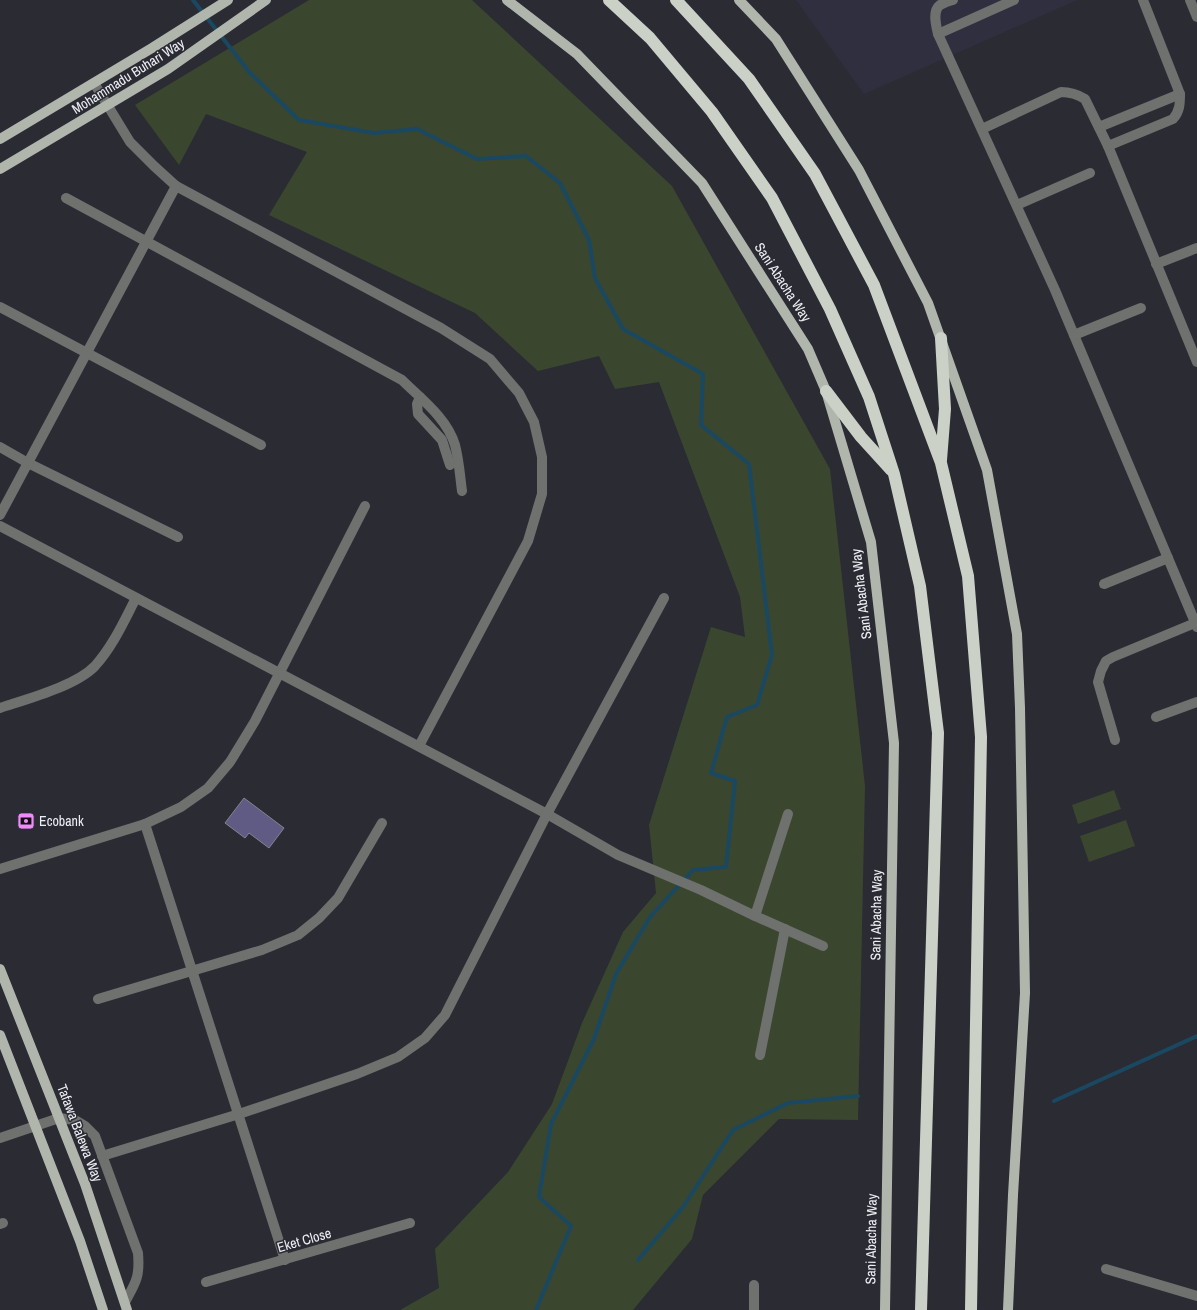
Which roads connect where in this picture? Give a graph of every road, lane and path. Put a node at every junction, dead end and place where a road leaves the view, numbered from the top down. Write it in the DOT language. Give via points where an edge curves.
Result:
graph roads {
  1 [pos="228,0"];
  2 [pos="266,0"];
  3 [pos="507,0"];
  4 [pos="609,0"];
  5 [pos="676,0"];
  6 [pos="740,0"];
  7 [pos="953,0"];
  8 [pos="1014,0"];
  9 [pos="1143,0"];
  10 [pos="1190,0"];
  11 [pos="1197,17"];
  12 [pos="938,34"];
  13 [pos="94,83"];
  14 [pos="1180,94"];
  15 [pos="108,106"];
  16 [pos="1099,127"];
  17 [pos="982,129"];
  18 [pos="0,139"];
  19 [pos="1108,146"];
  20 [pos="0,169"];
  21 [pos="1090,173"];
  22 [pos="176,186"];
  23 [pos="66,198"];
  24 [pos="1016,205"];
  25 [pos="147,241"];
  26 [pos="1197,248"];
  27 [pos="1156,264"];
  28 [pos="0,307"];
  29 [pos="1141,308"];
  30 [pos="1074,335"];
  31 [pos="941,338"];
  32 [pos="87,353"];
  33 [pos="1197,362"];
  34 [pos="826,391"];
  35 [pos="420,397"];
  36 [pos="261,445"];
  37 [pos="0,447"];
  38 [pos="28,463"];
  39 [pos="941,463"];
  40 [pos="450,464"];
  41 [pos="894,474"];
  42 [pos="462,491"];
  43 [pos="365,506"];
  44 [pos="0,515"];
  45 [pos="0,526"];
  46 [pos="178,537"];
  47 [pos="1168,558"];
  48 [pos="1104,584"];
  49 [pos="136,598"];
  50 [pos="664,598"];
  51 [pos="1196,625"];
  52 [pos="279,673"];
  53 [pos="1197,702"];
  54 [pos="0,708"];
  55 [pos="1156,718"];
  56 [pos="1115,740"];
  57 [pos="419,746"];
  58 [pos="547,814"];
  59 [pos="788,814"];
  60 [pos="382,823"];
  61 [pos="146,824"];
  62 [pos="0,869"];
  63 [pos="755,916"];
  64 [pos="785,929"];
  65 [pos="823,946"];
  66 [pos="0,969"];
  67 [pos="192,971"];
  68 [pos="98,999"];
  69 [pos="0,1035"];
  70 [pos="760,1055"];
  71 [pos="239,1114"];
  72 [pos="59,1118"];
  73 [pos="36,1126"];
  74 [pos="0,1138"];
  75 [pos="102,1156"];
  76 [pos="410,1223"];
  77 [pos="285,1260"];
  78 [pos="1106,1269"];
  79 [pos="972,1273"];
  80 [pos="921,1278"];
  81 [pos="206,1282"];
  82 [pos="754,1285"];
  83 [pos="1197,1296"];
  84 [pos="126,1306"];
  85 [pos="103,1310"];
  86 [pos="754,1310"];
  87 [pos="885,1310"];
  88 [pos="912,1310"];
  89 [pos="921,1310"];
  90 [pos="971,1310"];
  91 [pos="980,1310"];
  92 [pos="1008,1310"];
  1 -- 13 [label="main road, Mohammadu Buhari Way"];
  2 -- 15 [label="main road, Mohammadu Buhari Way" via="168,69"];
  3 -- 34 [label="main road, Sani Abacha Way" via="577,54 702,183 808,348"];
  4 -- 41 [label="highway, Sani Abacha Way" via="650,38 712,112 772,198 830,309 869,397"];
  5 -- 39 [label="highway" via="748,79 814,174 874,285"];
  6 -- 31 [label="main road" via="776,39 859,170 928,303"];
  7 -- 12 [label="street" via="940,5 935,13"];
  8 -- 12 [label="street"];
  9 -- 14 [label="street"];
  10 -- 11 [label="street"];
  12 -- 17 [label="street"];
  13 -- 15 [label="street"];
  13 -- 18 [label="main road, Mohammadu Buhari Way"];
  14 -- 16 [label="street"];
  14 -- 19 [label="street" via="1179,108 1173,118"];
  15 -- 20 [label="main road, Mohammadu Buhari Way"];
  15 -- 22 [label="street" via="130,142"];
  16 -- 17 [label="street" via="1085,99 1070,92 1061,92"];
  16 -- 19 [label="street"];
  17 -- 24 [label="street"];
  19 -- 27 [label="street"];
  21 -- 24 [label="street"];
  22 -- 25 [label="street"];
  22 -- 57 [label="street" via="441,328 490,359 519,393 534,422 542,457 542,494 528,541"];
  23 -- 25 [label="street"];
  24 -- 30 [label="street"];
  25 -- 32 [label="street"];
  25 -- 35 [label="street" via="402,380"];
  26 -- 27 [label="street"];
  27 -- 33 [label="street"];
  28 -- 32 [label="street"];
  29 -- 30 [label="street"];
  30 -- 47 [label="street"];
  31 -- 39 [label="highway" via="945,409"];
  31 -- 92 [label="main road" via="987,470 1017,634 1025,993"];
  32 -- 36 [label="street"];
  32 -- 38 [label="street"];
  34 -- 41 [label="highway" via="861,437"];
  34 -- 87 [label="main road, Sani Abacha Way" via="871,542 894,744"];
  35 -- 40 [label="street" via="417,404 418,414 442,440"];
  35 -- 42 [label="street" via="451,434 458,455"];
  37 -- 38 [label="street"];
  38 -- 44 [label="street"];
  38 -- 46 [label="street"];
  39 -- 79 [label="highway" via="968,576 981,737"];
  41 -- 80 [label="highway, Sani Abacha Way" via="920,586 938,733"];
  43 -- 52 [label="street"];
  45 -- 49 [label="street"];
  47 -- 48 [label="street"];
  47 -- 51 [label="street"];
  49 -- 52 [label="street"];
  49 -- 54 [label="street" via="113,641 94,666 71,683"];
  50 -- 58 [label="street"];
  51 -- 56 [label="street" via="1106,661 1098,682"];
  52 -- 57 [label="street"];
  52 -- 61 [label="street" via="255,721 230,762 208,788 181,807"];
  53 -- 55 [label="street"];
  57 -- 58 [label="street"];
  58 -- 63 [label="street" via="618,854"];
  58 -- 71 [label="street" via="445,1015 425,1038 398,1057 357,1074"];
  59 -- 63 [label="street"];
  60 -- 67 [label="street" via="338,898 298,935 262,950"];
  61 -- 62 [label="street"];
  61 -- 67 [label="street"];
  63 -- 64 [label="street"];
  64 -- 65 [label="street"];
  64 -- 70 [label="street"];
  66 -- 72 [label="main road, Tafawa Balewa Way"];
  67 -- 68 [label="street"];
  67 -- 71 [label="street"];
  69 -- 73 [label="main road"];
  71 -- 75 [label="street"];
  71 -- 77 [label="street"];
  72 -- 73 [label="street"];
  72 -- 75 [label="street" via="75,1120 85,1126 95,1136"];
  72 -- 84 [label="main road, Tafawa Balewa Way" via="85,1184"];
  73 -- 74 [label="street"];
  73 -- 85 [label="main road"];
  75 -- 84 [label="street" via="138,1253 138,1278"];
  76 -- 77 [label="street, Eket Close"];
  77 -- 81 [label="street, Eket Close"];
  78 -- 83 [label="street"];
  79 -- 90 [label="highway"];
  79 -- 91 [label="highway"];
  80 -- 88 [label="highway"];
  80 -- 89 [label="highway, Sani Abacha Way"];
  82 -- 86 [label="street"];
}
